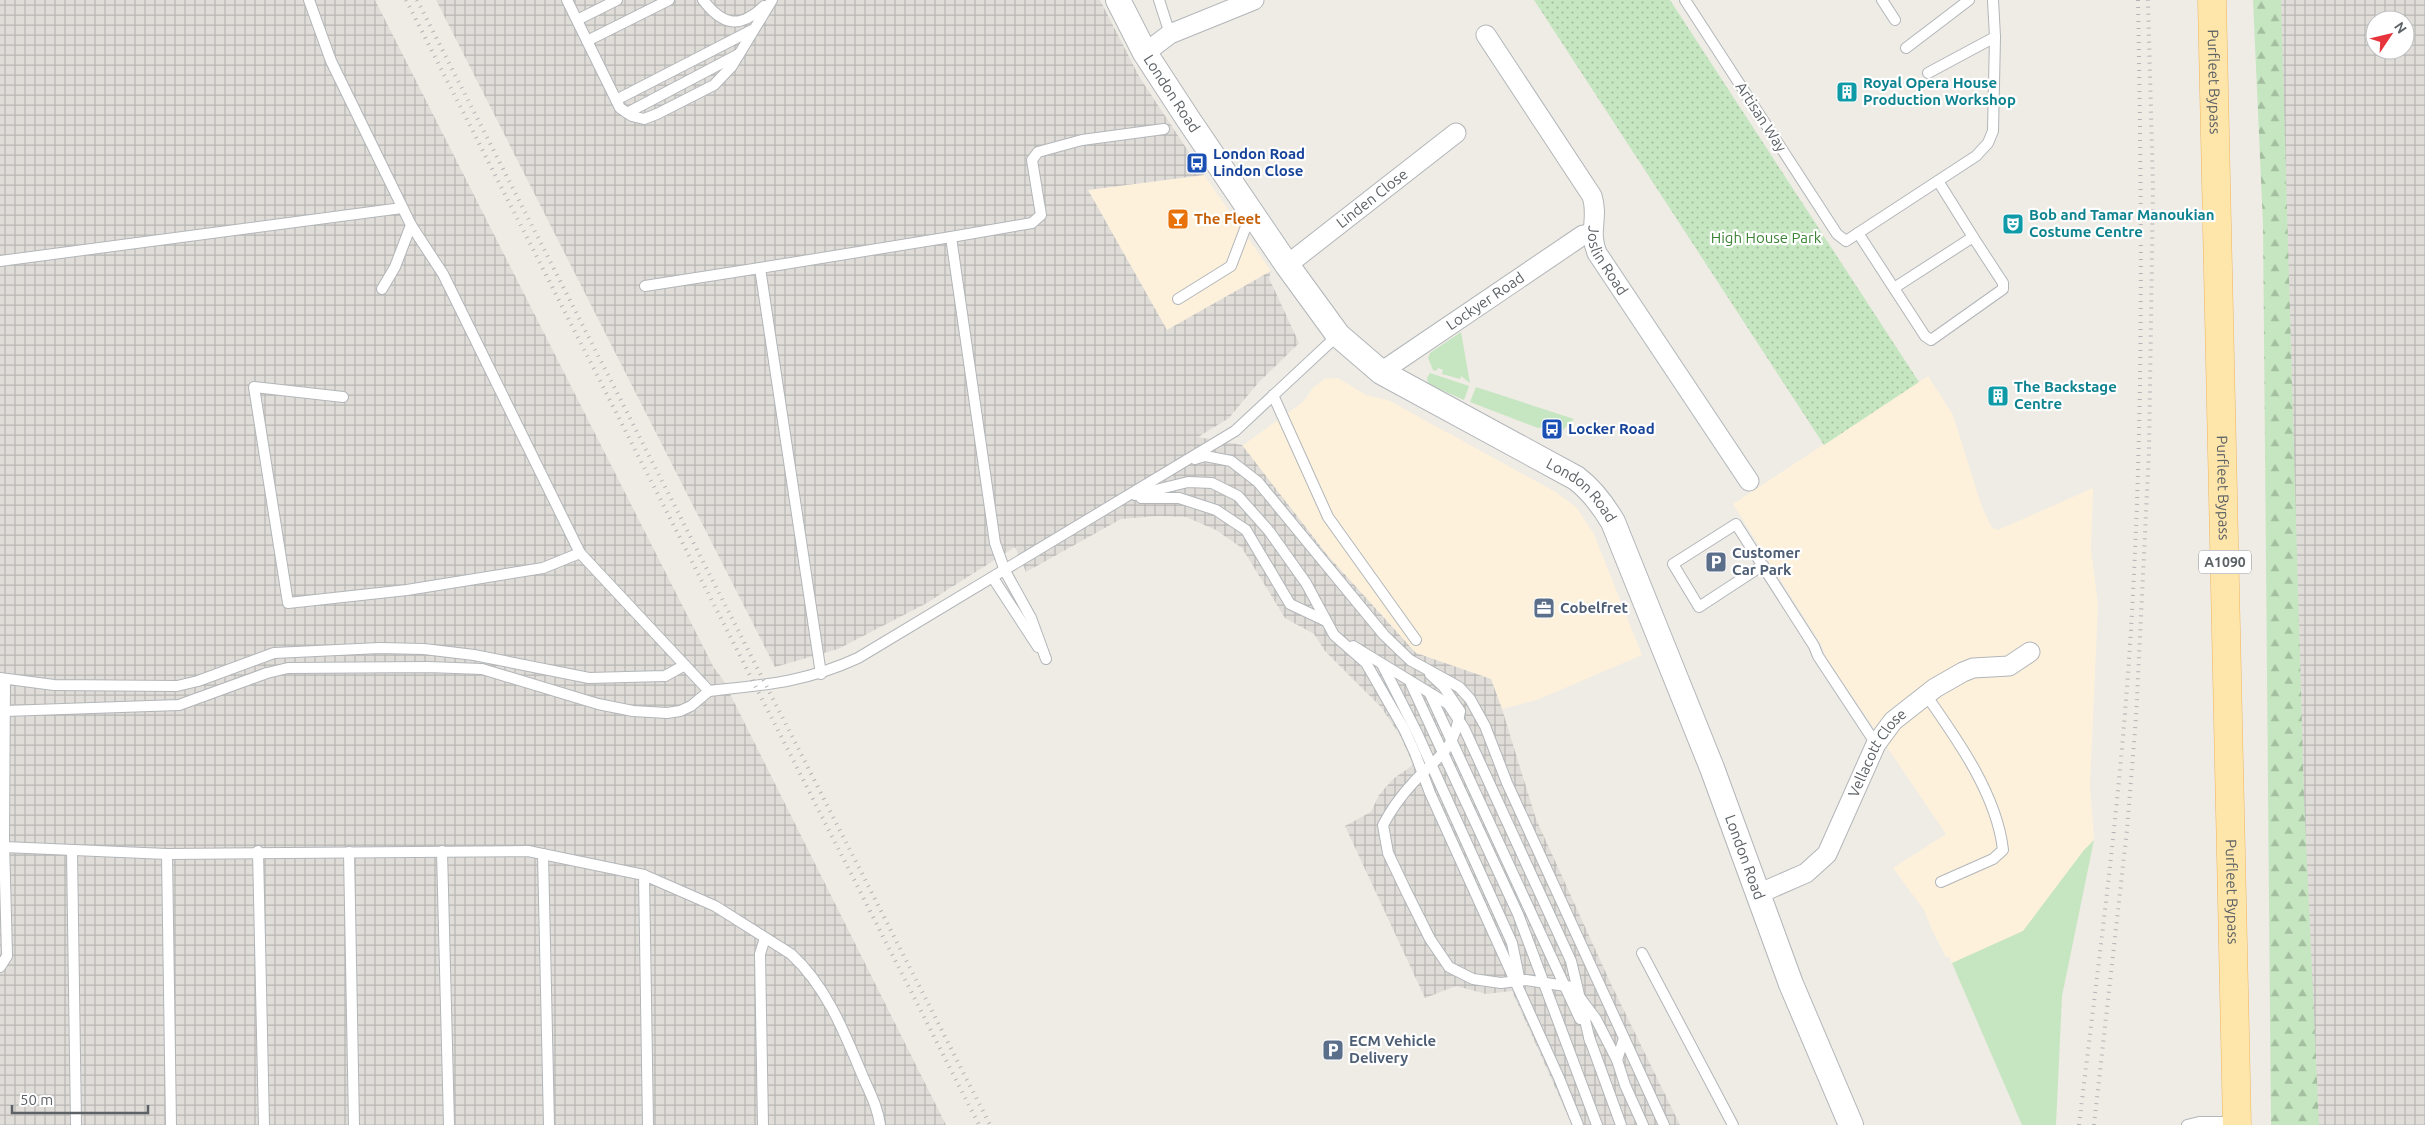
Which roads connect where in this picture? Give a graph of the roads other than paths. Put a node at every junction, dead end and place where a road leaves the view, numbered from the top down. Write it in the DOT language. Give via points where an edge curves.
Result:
graph roads {
  1 [pos="309,0"];
  2 [pos="617,0"];
  3 [pos="669,0"];
  4 [pos="703,0"];
  5 [pos="771,0"];
  6 [pos="1118,0"];
  7 [pos="1159,0"];
  8 [pos="1254,0"];
  9 [pos="1685,0"];
  10 [pos="1882,0"];
  11 [pos="1969,0"];
  12 [pos="1993,0"];
  13 [pos="2212,0"];
  14 [pos="571,1"];
  15 [pos="577,20"];
  16 [pos="1895,20"];
  17 [pos="752,30"];
  18 [pos="1170,34"];
  19 [pos="1486,35"];
  20 [pos="1995,37"];
  21 [pos="587,41"];
  22 [pos="1906,48"];
  23 [pos="740,53"];
  24 [pos="1145,53"];
  25 [pos="1928,73"];
  26 [pos="616,100"];
  27 [pos="627,113"];
  28 [pos="1164,129"];
  29 [pos="1456,133"];
  30 [pos="1938,181"];
  31 [pos="402,208"];
  32 [pos="1256,219"];
  33 [pos="411,225"];
  34 [pos="1858,233"];
  35 [pos="1592,235"];
  36 [pos="951,237"];
  37 [pos="1973,237"];
  38 [pos="0,261"];
  39 [pos="1287,265"];
  40 [pos="760,268"];
  41 [pos="645,286"];
  42 [pos="1894,288"];
  43 [pos="382,289"];
  44 [pos="1178,299"];
  45 [pos="1338,334"];
  46 [pos="1381,372"];
  47 [pos="1273,395"];
  48 [pos="344,397"];
  49 [pos="1182,463"];
  50 [pos="1749,481"];
  51 [pos="1125,498"];
  52 [pos="580,553"];
  53 [pos="1763,565"];
  54 [pos="1005,571"];
  55 [pos="993,578"];
  56 [pos="1326,621"];
  57 [pos="1334,636"];
  58 [pos="1416,640"];
  59 [pos="2030,652"];
  60 [pos="1383,664"];
  61 [pos="685,665"];
  62 [pos="1423,668"];
  63 [pos="821,674"];
  64 [pos="2,678"];
  65 [pos="1411,683"];
  66 [pos="709,691"];
  67 [pos="1430,694"];
  68 [pos="1926,695"];
  69 [pos="5,711"];
  70 [pos="1459,720"];
  71 [pos="1452,740"];
  72 [pos="1876,744"];
  73 [pos="1444,752"];
  74 [pos="1432,766"];
  75 [pos="1423,774"];
  76 [pos="3,843"];
  77 [pos="72,851"];
  78 [pos="258,852"];
  79 [pos="349,852"];
  80 [pos="442,852"];
  81 [pos="167,854"];
  82 [pos="543,854"];
  83 [pos="644,875"];
  84 [pos="1941,882"];
  85 [pos="1758,894"];
  86 [pos="765,938"];
  87 [pos="1642,953"];
  88 [pos="0,967"];
  89 [pos="1518,981"];
  90 [pos="1544,982"];
  91 [pos="1565,986"];
  92 [pos="1580,998"];
  93 [pos="1624,1038"];
  94 [pos="1590,1041"];
  95 [pos="1618,1060"];
  96 [pos="2237,1123"];
  97 [pos="1847,1124"];
  98 [pos="76,1125"];
  99 [pos="171,1125"];
  100 [pos="264,1125"];
  101 [pos="354,1125"];
  102 [pos="449,1125"];
  103 [pos="549,1125"];
  104 [pos="648,1125"];
  105 [pos="763,1125"];
  106 [pos="880,1125"];
  107 [pos="1578,1125"];
  108 [pos="1597,1125"];
  109 [pos="1621,1125"];
  110 [pos="1644,1125"];
  111 [pos="1664,1125"];
  112 [pos="1733,1125"];
  113 [pos="2187,1125"];
  1 -- 31 [label="lane" via="331,61"];
  2 -- 15 [label="lane"];
  3 -- 21 [label="lane"];
  4 -- 5 [label="lane" via="720,18 739,22 749,19"];
  5 -- 17 [label="lane"];
  6 -- 24 [label="street, London Road"];
  7 -- 18 [label="lane"];
  8 -- 18 [label="street"];
  9 -- 34 [label="lane, Artisan Way" via="1837,234 1846,241"];
  10 -- 16 [label="lane"];
  11 -- 22 [label="lane"];
  12 -- 20 [label="lane"];
  13 -- 96 [label="main road, Purfleet Bypass / A1090"];
  14 -- 15 [label="lane"];
  15 -- 21 [label="lane"];
  17 -- 23 [label="lane"];
  17 -- 26 [label="lane"];
  18 -- 24 [label="street"];
  19 -- 35 [label="street, Joslin Road" via="1592,196 1595,218"];
  20 -- 25 [label="lane"];
  20 -- 30 [label="lane" via="1994,121 1988,143 1976,156"];
  21 -- 26 [label="lane"];
  23 -- 27 [label="lane"];
  23 -- 27 [label="lane" via="714,85 657,114 644,118"];
  24 -- 32 [label="street, London Road"];
  26 -- 27 [label="lane"];
  28 -- 36 [label="lane" via="1082,140 1038,152 1032,160 1040,215 1037,220"];
  29 -- 39 [label="street, Linden Close"];
  30 -- 34 [label="lane"];
  30 -- 37 [label="lane"];
  31 -- 33 [label="lane"];
  31 -- 38 [label="lane"];
  32 -- 39 [label="street, London Road"];
  32 -- 44 [label="lane" via="1245,229 1231,266"];
  33 -- 43 [label="lane" via="395,267"];
  33 -- 52 [label="lane" via="442,274"];
  34 -- 42 [label="lane"];
  35 -- 46 [label="street, Lockyer Road" via="1583,235"];
  35 -- 50 [label="street, Joslin Road" via="1597,253"];
  36 -- 40 [label="lane"];
  36 -- 54 [label="lane" via="995,543"];
  37 -- 42 [label="lane"];
  37 -- 42 [label="lane" via="2003,283 2003,289 1935,338 1929,340 1925,336"];
  39 -- 45 [label="street, London Road"];
  40 -- 41 [label="lane"];
  40 -- 63 [label="lane"];
  45 -- 46 [label="street, London Road"];
  45 -- 47 [label="lane"];
  46 -- 85 [label="street, London Road" via="1576,478 1605,508 1664,647"];
  47 -- 49 [label="lane" via="1235,431"];
  47 -- 58 [label="lane" via="1328,517"];
  48 -- 52 [label="lane" via="254,387 288,603 407,590 543,568"];
  49 -- 51 [label="lane"];
  49 -- 62 [label="lane" via="1205,456 1231,461 1258,482 1384,635"];
  51 -- 54 [label="lane"];
  51 -- 56 [label="lane" via="1179,498 1216,510 1246,530 1290,604"];
  51 -- 56 [label="lane" via="1188,482 1212,483 1238,496 1306,583"];
  52 -- 61 [label="lane"];
  53 -- 53 [label="lane" via="1699,607 1674,564 1736,524"];
  53 -- 72 [label="lane"];
  54 -- 55 [label="lane"];
  54 -- 55 [label="lane" via="1031,618 1046,659"];
  55 -- 63 [label="lane" via="858,658"];
  56 -- 57 [label="lane"];
  57 -- 60 [label="lane"];
  57 -- 75 [label="lane" via="1366,664 1404,729"];
  59 -- 68 [label="street, Vellacott Close" via="2004,668 1968,669"];
  60 -- 65 [label="lane"];
  60 -- 74 [label="lane"];
  61 -- 64 [label="lane" via="665,676 589,678 464,653 380,648 274,653 177,686 54,685"];
  61 -- 66 [label="lane"];
  62 -- 70 [label="lane" via="1449,695 1460,711"];
  62 -- 93 [label="lane" via="1459,687 1485,726"];
  63 -- 66 [label="lane" via="788,683"];
  64 -- 69 [label="lane"];
  65 -- 67 [label="lane"];
  65 -- 73 [label="lane"];
  66 -- 69 [label="lane" via="691,706 667,713 598,704 482,669 288,668 262,674 179,705"];
  67 -- 70 [label="lane" via="1448,704"];
  67 -- 71 [label="lane"];
  68 -- 72 [label="street, Vellacott Close" via="1893,721"];
  68 -- 84 [label="lane" via="1956,738 1982,786 2001,834 2003,850 1993,859"];
  69 -- 76 [label="lane"];
  70 -- 71 [label="lane"];
  70 -- 92 [label="lane" via="1571,961"];
  71 -- 73 [label="lane"];
  71 -- 91 [label="lane"];
  72 -- 85 [label="street, Vellacott Close" via="1826,854 1806,873"];
  73 -- 74 [label="lane"];
  73 -- 90 [label="lane" via="1518,914"];
  74 -- 75 [label="lane"];
  74 -- 89 [label="lane" via="1512,942"];
  75 -- 89 [label="lane"];
  75 -- 89 [label="lane" via="1394,806 1383,825 1388,853 1430,939 1449,967 1473,979"];
  76 -- 77 [label="lane"];
  76 -- 88 [label="lane" via="6,956"];
  77 -- 81 [label="lane"];
  77 -- 98 [label="lane"];
  78 -- 79 [label="lane"];
  78 -- 81 [label="lane"];
  78 -- 100 [label="lane"];
  79 -- 80 [label="lane"];
  79 -- 101 [label="lane"];
  80 -- 82 [label="lane" via="528,851"];
  80 -- 102 [label="lane"];
  81 -- 99 [label="lane"];
  82 -- 83 [label="lane"];
  82 -- 103 [label="lane"];
  83 -- 86 [label="lane" via="715,906"];
  83 -- 104 [label="lane"];
  85 -- 97 [label="street, London Road"];
  86 -- 105 [label="lane" via="760,954"];
  86 -- 106 [label="lane" via="800,963 824,995 849,1043"];
  87 -- 112 [label="lane"];
  89 -- 90 [label="lane"];
  89 -- 107 [label="lane"];
  90 -- 91 [label="lane"];
  90 -- 108 [label="lane"];
  91 -- 92 [label="lane" via="1572,987"];
  91 -- 94 [label="lane"];
  92 -- 94 [label="lane"];
  92 -- 95 [label="lane" via="1596,1019"];
  93 -- 95 [label="lane"];
  93 -- 111 [label="lane"];
  94 -- 109 [label="lane"];
  95 -- 110 [label="lane" via="1625,1085"];
  96 -- 113 [label="lane" via="2199,1122"];
}
